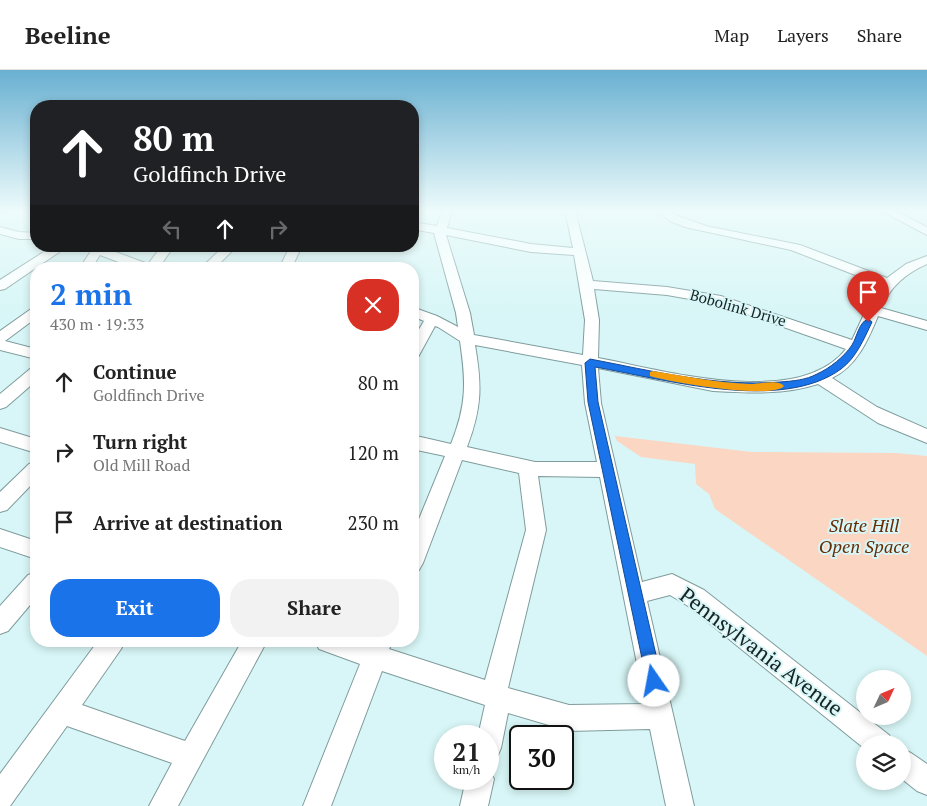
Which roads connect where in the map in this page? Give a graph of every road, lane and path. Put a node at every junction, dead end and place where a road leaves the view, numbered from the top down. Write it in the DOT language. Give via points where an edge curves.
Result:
graph roads {
  1 [pos="444,244"];
  2 [pos="512,244"];
  3 [pos="577,244"];
  4 [pos="784,244"];
  5 [pos="53,252"];
  6 [pos="105,252"];
  7 [pos="163,252"];
  8 [pos="224,252"];
  9 [pos="579,252"];
  10 [pos="927,260"];
  11 [pos="37,262"];
  12 [pos="132,262"];
  13 [pos="155,262"];
  14 [pos="214,262"];
  15 [pos="30,267"];
  16 [pos="887,283"];
  17 [pos="587,285"];
  18 [pos="0,286"];
  19 [pos="873,310"];
  20 [pos="419,314"];
  21 [pos="30,316"];
  22 [pos="432,319"];
  23 [pos="927,326"];
  24 [pos="0,338"];
  25 [pos="465,338"];
  26 [pos="419,342"];
  27 [pos="0,346"];
  28 [pos="856,346"];
  29 [pos="30,353"];
  30 [pos="590,363"];
  31 [pos="820,377"];
  32 [pos="30,378"];
  33 [pos="0,403"];
  34 [pos="0,435"];
  35 [pos="927,436"];
  36 [pos="30,444"];
  37 [pos="419,444"];
  38 [pos="457,452"];
  39 [pos="528,468"];
  40 [pos="608,470"];
  41 [pos="30,475"];
  42 [pos="0,504"];
  43 [pos="0,538"];
  44 [pos="419,546"];
  45 [pos="30,548"];
  46 [pos="30,589"];
  47 [pos="635,594"];
  48 [pos="0,623"];
  49 [pos="109,647"];
  50 [pos="252,647"];
  51 [pos="365,647"];
  52 [pos="378,649"];
  53 [pos="497,696"];
  54 [pos="62,711"];
  55 [pos="661,716"];
  56 [pos="492,725"];
  57 [pos="869,735"];
  58 [pos="191,756"];
  59 [pos="911,769"];
  60 [pos="927,781"];
  61 [pos="478,790"];
  62 [pos="0,797"];
  63 [pos="163,806"];
  64 [pos="318,806"];
  65 [pos="474,806"];
  66 [pos="680,806"];
  1 -- 25 [label="street" via="463,312"];
  2 -- 9 [label="street"];
  3 -- 9 [label="street"];
  4 -- 16 [label="street"];
  5 -- 11 [label="street"];
  6 -- 12 [label="street"];
  7 -- 13 [label="street"];
  8 -- 14 [label="street"];
  9 -- 17 [label="street"];
  10 -- 16 [label="street" via="910,266"];
  15 -- 18 [label="street"];
  16 -- 19 [label="street"];
  17 -- 28 [label="street, Bobolink Drive" via="667,290 713,298"];
  17 -- 30 [label="street" via="592,320"];
  19 -- 23 [label="street"];
  19 -- 28 [label="street"];
  20 -- 22 [label="street"];
  21 -- 24 [label="street"];
  22 -- 25 [label="street"];
  22 -- 26 [label="street"];
  25 -- 30 [label="street"];
  25 -- 38 [label="street" via="473,393"];
  27 -- 29 [label="street"];
  28 -- 31 [label="street" via="839,366"];
  30 -- 31 [label="street" via="713,385 750,388 800,384"];
  30 -- 40 [label="street" via="593,402"];
  31 -- 35 [label="street" via="874,414"];
  32 -- 33 [label="street"];
  34 -- 36 [label="street"];
  37 -- 38 [label="street"];
  38 -- 39 [label="street"];
  38 -- 44 [label="street"];
  39 -- 40 [label="street"];
  39 -- 53 [label="street" via="536,530"];
  40 -- 47 [label="street"];
  41 -- 42 [label="street"];
  43 -- 45 [label="street"];
  46 -- 48 [label="street"];
  47 -- 55 [label="street"];
  47 -- 57 [label="street, Pennsylvania Avenue" via="672,584 681,588"];
  49 -- 54 [label="street"];
  50 -- 58 [label="street"];
  51 -- 52 [label="street"];
  52 -- 53 [label="street"];
  52 -- 64 [label="street"];
  53 -- 55 [label="street" via="569,718"];
  53 -- 56 [label="street"];
  54 -- 58 [label="street"];
  54 -- 62 [label="street"];
  55 -- 66 [label="street"];
  58 -- 63 [label="street"];
  59 -- 60 [label="street"];
  61 -- 65 [label="street"];
}
